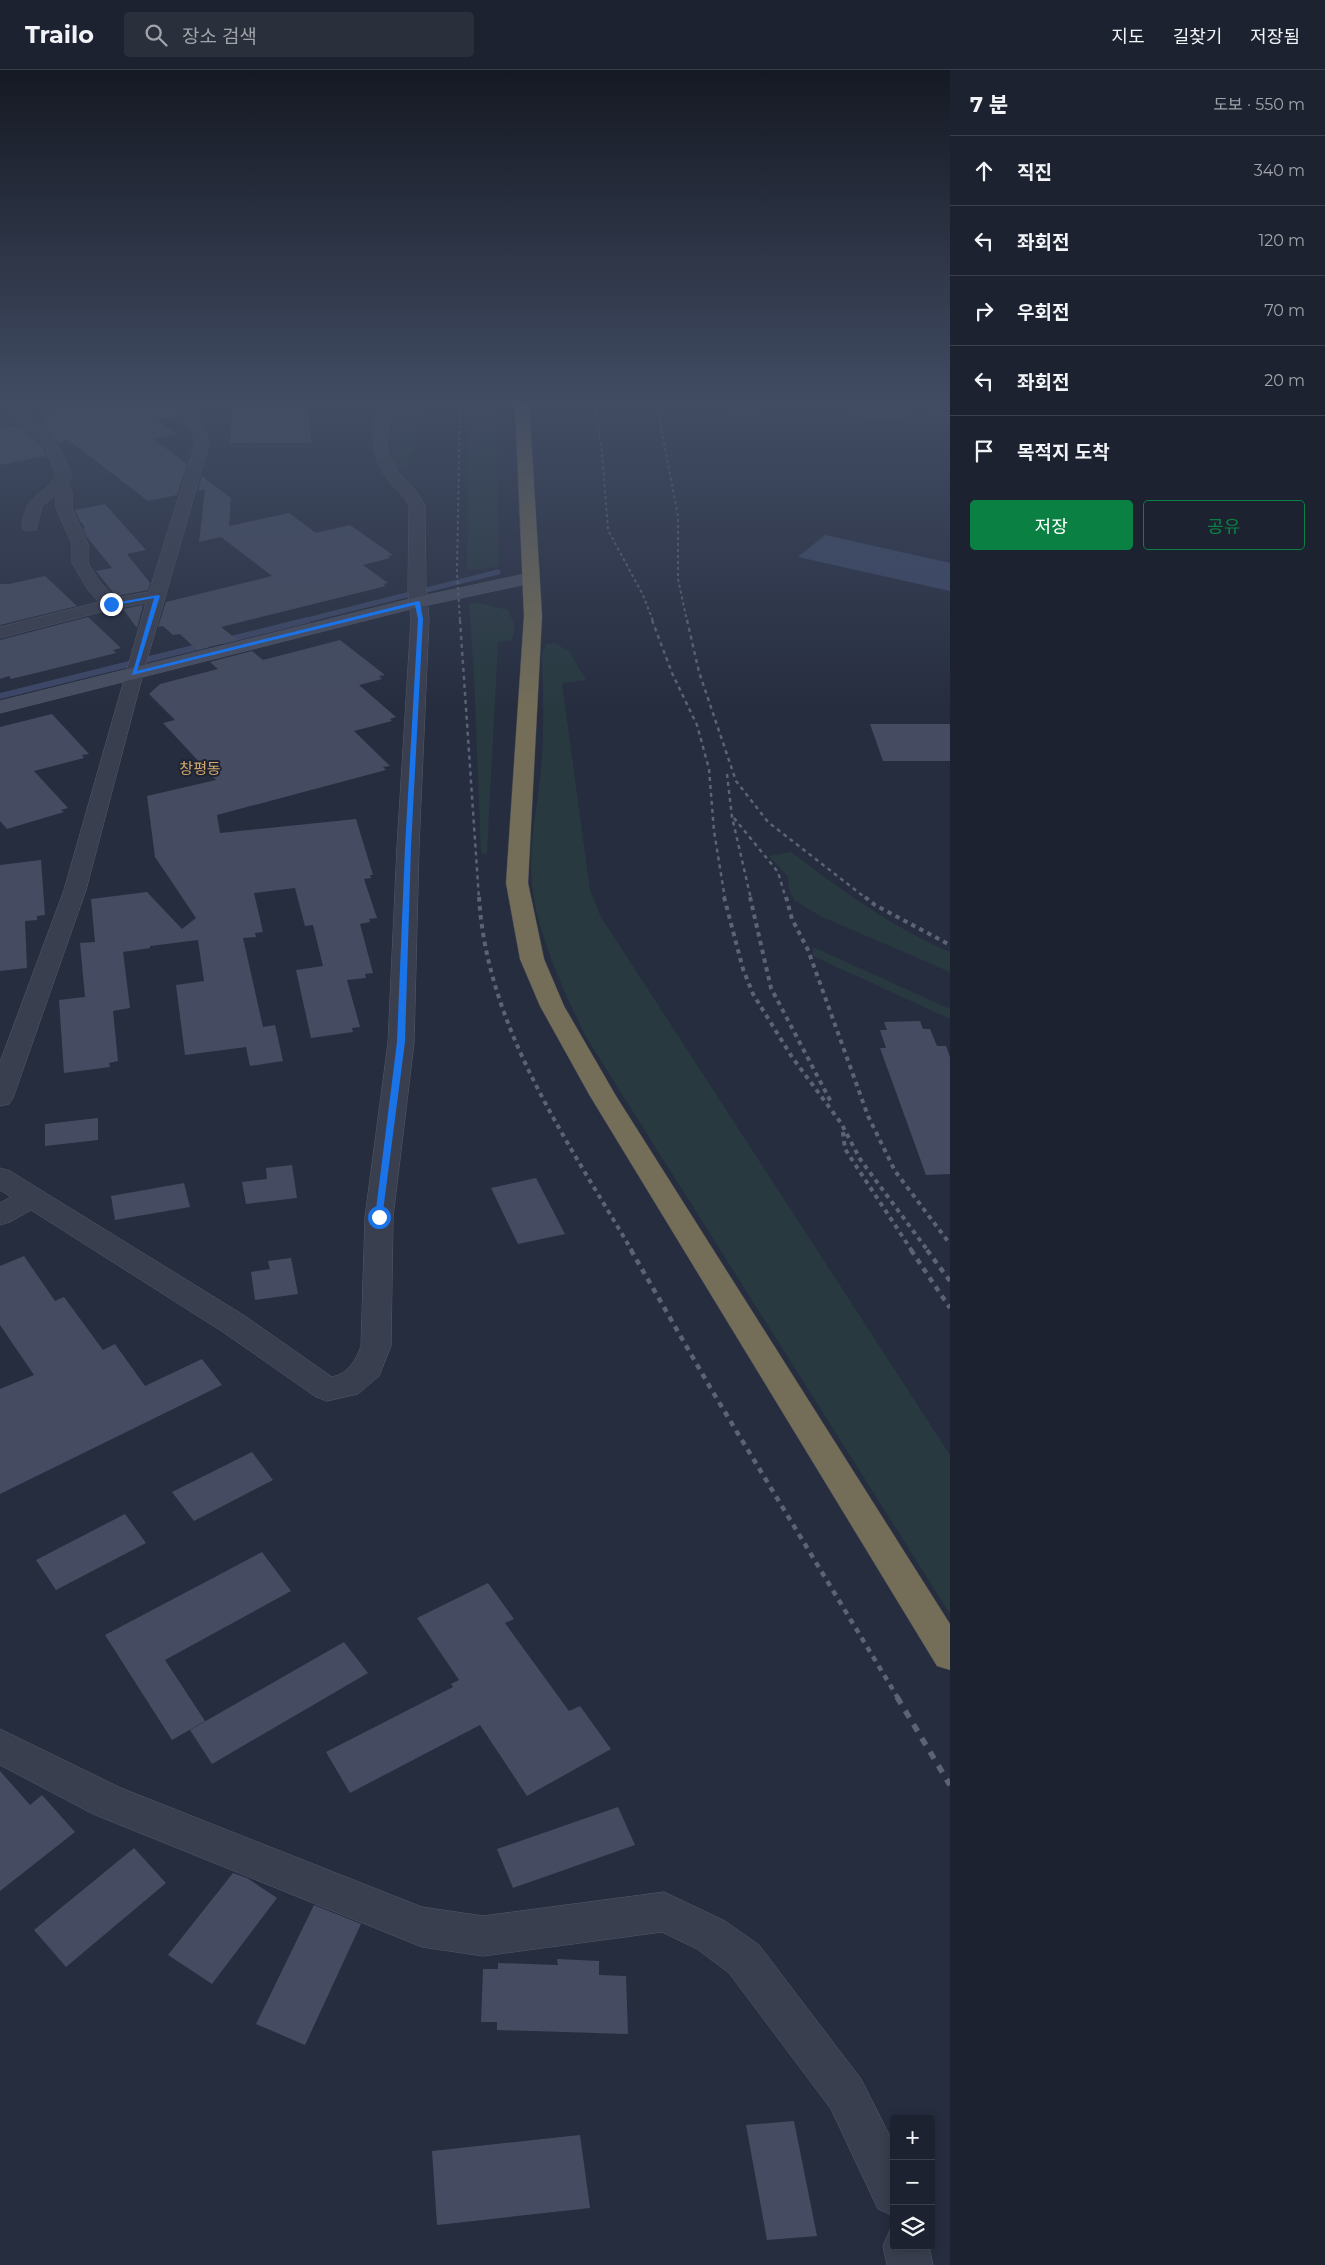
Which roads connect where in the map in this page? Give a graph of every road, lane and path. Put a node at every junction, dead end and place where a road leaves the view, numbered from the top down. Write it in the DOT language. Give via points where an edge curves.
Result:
graph roads {
  1 [pos="34,503"];
  2 [pos="64,503"];
  3 [pos="184,503"];
  4 [pos="417,503"];
  5 [pos="527,503"];
  6 [pos="30,527"];
  7 [pos="530,578"];
  8 [pos="417,595"];
  9 [pos="158,596"];
  10 [pos="111,604"];
  11 [pos="0,633"];
  12 [pos="136,665"];
  13 [pos="0,707"];
  14 [pos="0,1098"];
  15 [pos="0,1177"];
  16 [pos="32,1197"];
  17 [pos="0,1215"];
  18 [pos="950,1655"];
  19 [pos="0,1746"];
  20 [pos="890,2185"];
  21 [pos="907,2250"];
  22 [pos="910,2265"];
  1 -- 6 [label="street"];
  2 -- 10 [label="street" via="80,544 80,563 94,586"];
  3 -- 9 [label="street"];
  4 -- 8 [label="street"];
  5 -- 7 [label="highway"];
  7 -- 8 [label="street"];
  7 -- 18 [label="highway" via="533,616 518,883 532,959 552,1006 603,1096"];
  8 -- 12 [label="street"];
  8 -- 16 [label="street" via="420,619 401,1042 379,1217 376,1346 368,1368 347,1386 327,1389 234,1324"];
  9 -- 10 [label="street"];
  9 -- 12 [label="street"];
  10 -- 11 [label="street"];
  12 -- 13 [label="street"];
  12 -- 14 [label="street" via="75,890"];
  15 -- 16 [label="street"];
  16 -- 17 [label="street"];
  19 -- 20 [label="street" via="107,1801 422,1926 483,1936 664,1912 711,1935 744,1959 846,2094"];
  21 -- 22 [label="street"];
}
